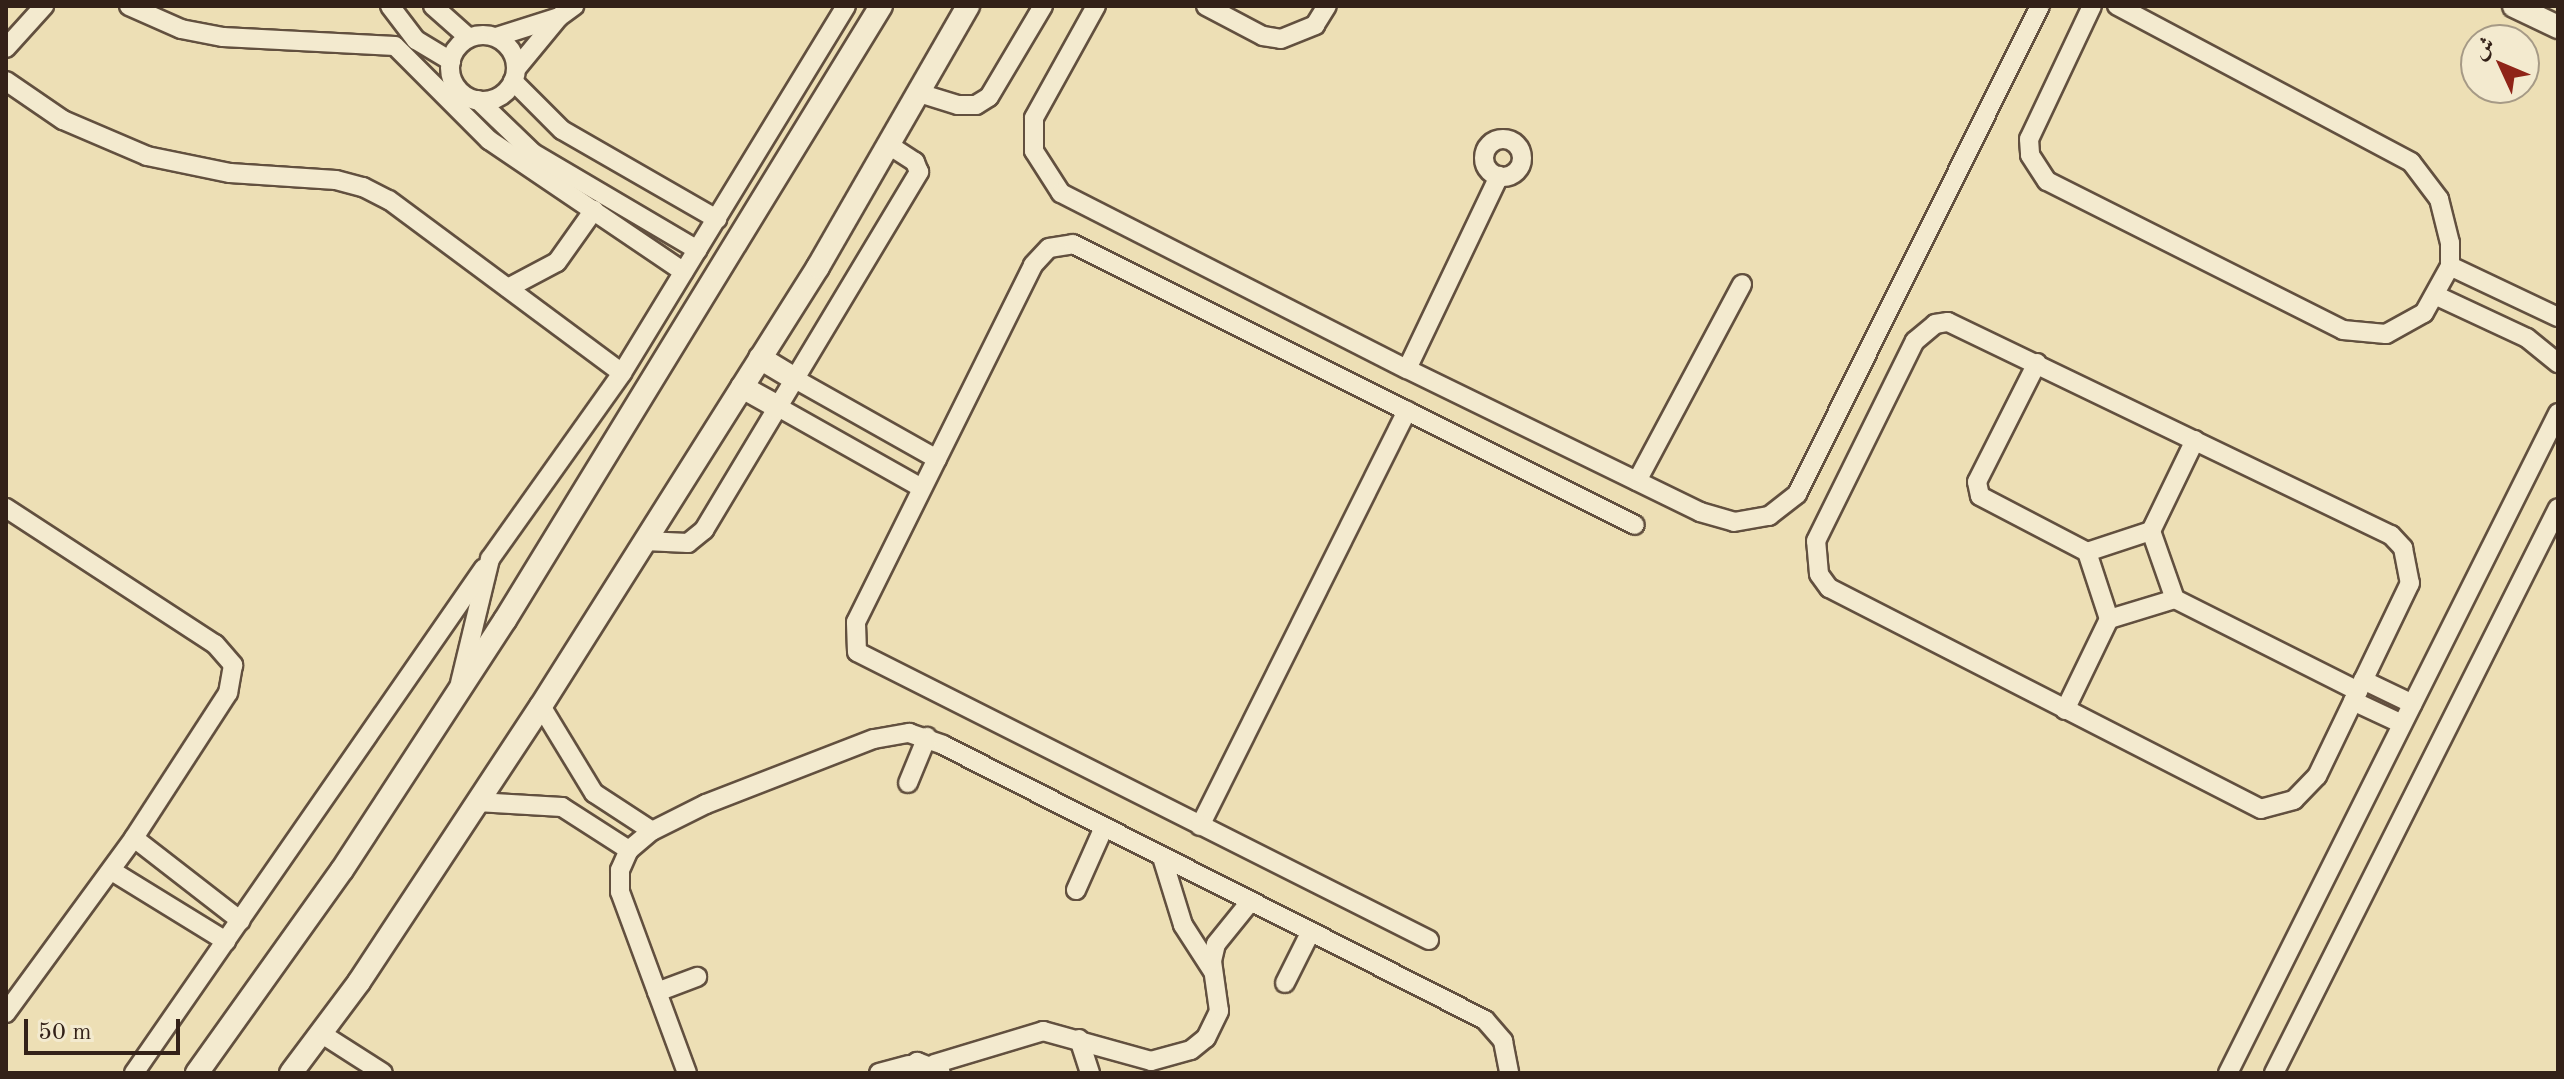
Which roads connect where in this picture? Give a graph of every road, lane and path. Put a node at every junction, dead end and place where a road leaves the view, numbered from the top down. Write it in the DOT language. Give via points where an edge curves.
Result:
graph roads {
  1 [pos="44,6"];
  2 [pos="129,6"];
  3 [pos="390,6"];
  4 [pos="433,6"];
  5 [pos="846,6"];
  6 [pos="881,6"];
  7 [pos="968,6"];
  8 [pos="1043,6"];
  9 [pos="1096,6"];
  10 [pos="1206,6"];
  11 [pos="1327,6"];
  12 [pos="2040,6"];
  13 [pos="2092,6"];
  14 [pos="2117,6"];
  15 [pos="2514,6"];
  16 [pos="567,11"];
  17 [pos="2558,27"];
  18 [pos="496,37"];
  19 [pos="469,38"];
  20 [pos="6,48"];
  21 [pos="451,61"];
  22 [pos="514,75"];
  23 [pos="6,81"];
  24 [pos="919,93"];
  25 [pos="478,100"];
  26 [pos="889,145"];
  27 [pos="1499,176"];
  28 [pos="691,206"];
  29 [pos="594,210"];
  30 [pos="717,219"];
  31 [pos="672,236"];
  32 [pos="698,250"];
  33 [pos="2450,266"];
  34 [pos="684,272"];
  35 [pos="1742,284"];
  36 [pos="508,288"];
  37 [pos="2437,296"];
  38 [pos="2558,317"];
  39 [pos="760,358"];
  40 [pos="2037,363"];
  41 [pos="2558,363"];
  42 [pos="1407,369"];
  43 [pos="622,373"];
  44 [pos="795,379"];
  45 [pos="742,387"];
  46 [pos="778,407"];
  47 [pos="1407,411"];
  48 [pos="2558,413"];
  49 [pos="2195,440"];
  50 [pos="937,459"];
  51 [pos="1637,481"];
  52 [pos="922,488"];
  53 [pos="6,508"];
  54 [pos="2558,508"];
  55 [pos="1635,525"];
  56 [pos="2151,531"];
  57 [pos="645,541"];
  58 [pos="2087,552"];
  59 [pos="490,559"];
  60 [pos="2175,599"];
  61 [pos="2109,619"];
  62 [pos="2358,691"];
  63 [pos="458,694"];
  64 [pos="2413,704"];
  65 [pos="541,706"];
  66 [pos="2065,710"];
  67 [pos="2402,724"];
  68 [pos="927,737"];
  69 [pos="908,783"];
  70 [pos="477,802"];
  71 [pos="1200,826"];
  72 [pos="1104,827"];
  73 [pos="652,831"];
  74 [pos="134,838"];
  75 [pos="629,850"];
  76 [pos="1162,857"];
  77 [pos="112,871"];
  78 [pos="1076,890"];
  79 [pos="1250,902"];
  80 [pos="241,921"];
  81 [pos="1310,933"];
  82 [pos="1429,940"];
  83 [pos="226,941"];
  84 [pos="1212,970"];
  85 [pos="697,977"];
  86 [pos="1285,983"];
  87 [pos="657,992"];
  88 [pos="6,1013"];
  89 [pos="322,1034"];
  90 [pos="1079,1039"];
  91 [pos="906,1069"];
  92 [pos="938,1069"];
  93 [pos="134,1073"];
  94 [pos="197,1073"];
  95 [pos="291,1073"];
  96 [pos="383,1073"];
  97 [pos="687,1073"];
  98 [pos="879,1073"];
  99 [pos="1090,1073"];
  100 [pos="1509,1073"];
  101 [pos="2228,1073"];
  102 [pos="2274,1073"];
  1 -- 20 [label="street"];
  2 -- 29 [label="street" via="181,29 223,37 395,46 489,140"];
  3 -- 21 [label="street" via="416,40"];
  4 -- 19 [label="street"];
  5 -- 30 [label="street"];
  6 -- 63 [label="street" via="598,475"];
  7 -- 24 [label="street"];
  8 -- 24 [label="street" via="989,97 976,105 958,105"];
  9 -- 42 [label="street" via="1034,118 1034,151 1049,181 1061,193"];
  10 -- 11 [label="street" via="1263,36 1281,39 1315,25"];
  12 -- 51 [label="street" via="1797,494 1769,516 1734,522"];
  13 -- 37 [label="street" via="2029,139 2030,155 2047,181 2343,330 2386,334 2424,313"];
  14 -- 33 [label="street" via="2411,162 2439,199 2447,220"];
  15 -- 17 [label="street"];
  16 -- 18 [label="street"];
  16 -- 22 [label="street"];
  18 -- 19 [label="street"];
  18 -- 22 [label="street" via="508,47"];
  19 -- 21 [label="street"];
  21 -- 25 [label="street" via="456,86"];
  22 -- 25 [label="street" via="502,95"];
  22 -- 28 [label="street" via="545,118"];
  23 -- 36 [label="street" via="63,120 147,156 230,173 336,180 363,187 389,200"];
  24 -- 26 [label="street"];
  25 -- 31 [label="street" via="533,153"];
  26 -- 39 [label="street"];
  26 -- 44 [label="street" via="915,162 919,172"];
  27 -- 42 [label="street"];
  28 -- 30 [label="street"];
  28 -- 31 [label="street"];
  29 -- 34 [label="street"];
  29 -- 36 [label="street" via="557,262"];
  30 -- 32 [label="street"];
  31 -- 32 [label="street"];
  32 -- 34 [label="street"];
  33 -- 37 [label="street"];
  33 -- 38 [label="street"];
  34 -- 43 [label="street"];
  35 -- 51 [label="street"];
  36 -- 43 [label="street"];
  37 -- 41 [label="street" via="2527,338"];
  39 -- 44 [label="street"];
  39 -- 45 [label="street"];
  40 -- 49 [label="street"];
  40 -- 58 [label="street" via="1978,490 1987,502"];
  40 -- 66 [label="street" via="1960,325 1935,324 1923,331 1816,541 1815,558 1819,574 1843,598"];
  42 -- 51 [label="street"];
  43 -- 59 [label="street"];
  44 -- 46 [label="street"];
  44 -- 50 [label="street"];
  45 -- 46 [label="street"];
  45 -- 57 [label="street"];
  46 -- 52 [label="street"];
  46 -- 57 [label="street" via="704,530 688,543"];
  47 -- 50 [label="street" via="1073,244 1060,245 1033,265"];
  47 -- 55 [label="street"];
  47 -- 71 [label="street"];
  48 -- 64 [label="street"];
  49 -- 56 [label="street"];
  49 -- 62 [label="street" via="2391,535 2403,548 2410,583"];
  50 -- 52 [label="street"];
  52 -- 71 [label="street" via="856,622 857,652"];
  53 -- 74 [label="street" via="215,644 233,665 228,693"];
  54 -- 102 [label="street"];
  56 -- 58 [label="street"];
  56 -- 60 [label="street"];
  57 -- 65 [label="street"];
  58 -- 61 [label="street"];
  59 -- 63 [label="street"];
  59 -- 80 [label="street"];
  60 -- 61 [label="street"];
  60 -- 62 [label="street"];
  61 -- 66 [label="street"];
  62 -- 64 [label="street"];
  62 -- 66 [label="street" via="2307,789 2294,800 2261,809"];
  62 -- 67 [label="street"];
  63 -- 94 [label="street" via="342,870"];
  64 -- 67 [label="street"];
  65 -- 70 [label="street"];
  65 -- 73 [label="street" via="594,793"];
  67 -- 101 [label="street"];
  68 -- 69 [label="street"];
  68 -- 72 [label="street"];
  68 -- 73 [label="street" via="891,734 874,739 706,804"];
  70 -- 75 [label="street" via="562,807"];
  70 -- 89 [label="street"];
  71 -- 82 [label="street"];
  72 -- 76 [label="street"];
  72 -- 78 [label="street"];
  73 -- 75 [label="street"];
  74 -- 77 [label="street"];
  74 -- 80 [label="street"];
  75 -- 87 [label="street" via="620,870 620,892"];
  76 -- 79 [label="street"];
  76 -- 84 [label="street" via="1183,925"];
  77 -- 83 [label="street"];
  77 -- 88 [label="street"];
  79 -- 81 [label="street"];
  79 -- 84 [label="street" via="1216,944"];
  80 -- 83 [label="street"];
  81 -- 86 [label="street"];
  81 -- 100 [label="street" via="1485,1020 1503,1041"];
  83 -- 93 [label="street"];
  84 -- 90 [label="street" via="1218,992 1216,1022 1191,1050 1151,1061"];
  85 -- 87 [label="street"];
  87 -- 97 [label="street"];
  89 -- 95 [label="street"];
  89 -- 96 [label="street"];
  90 -- 92 [label="street" via="1035,1032"];
  90 -- 99 [label="street"];
  91 -- 92 [label="street"];
  91 -- 98 [label="street"];
}
